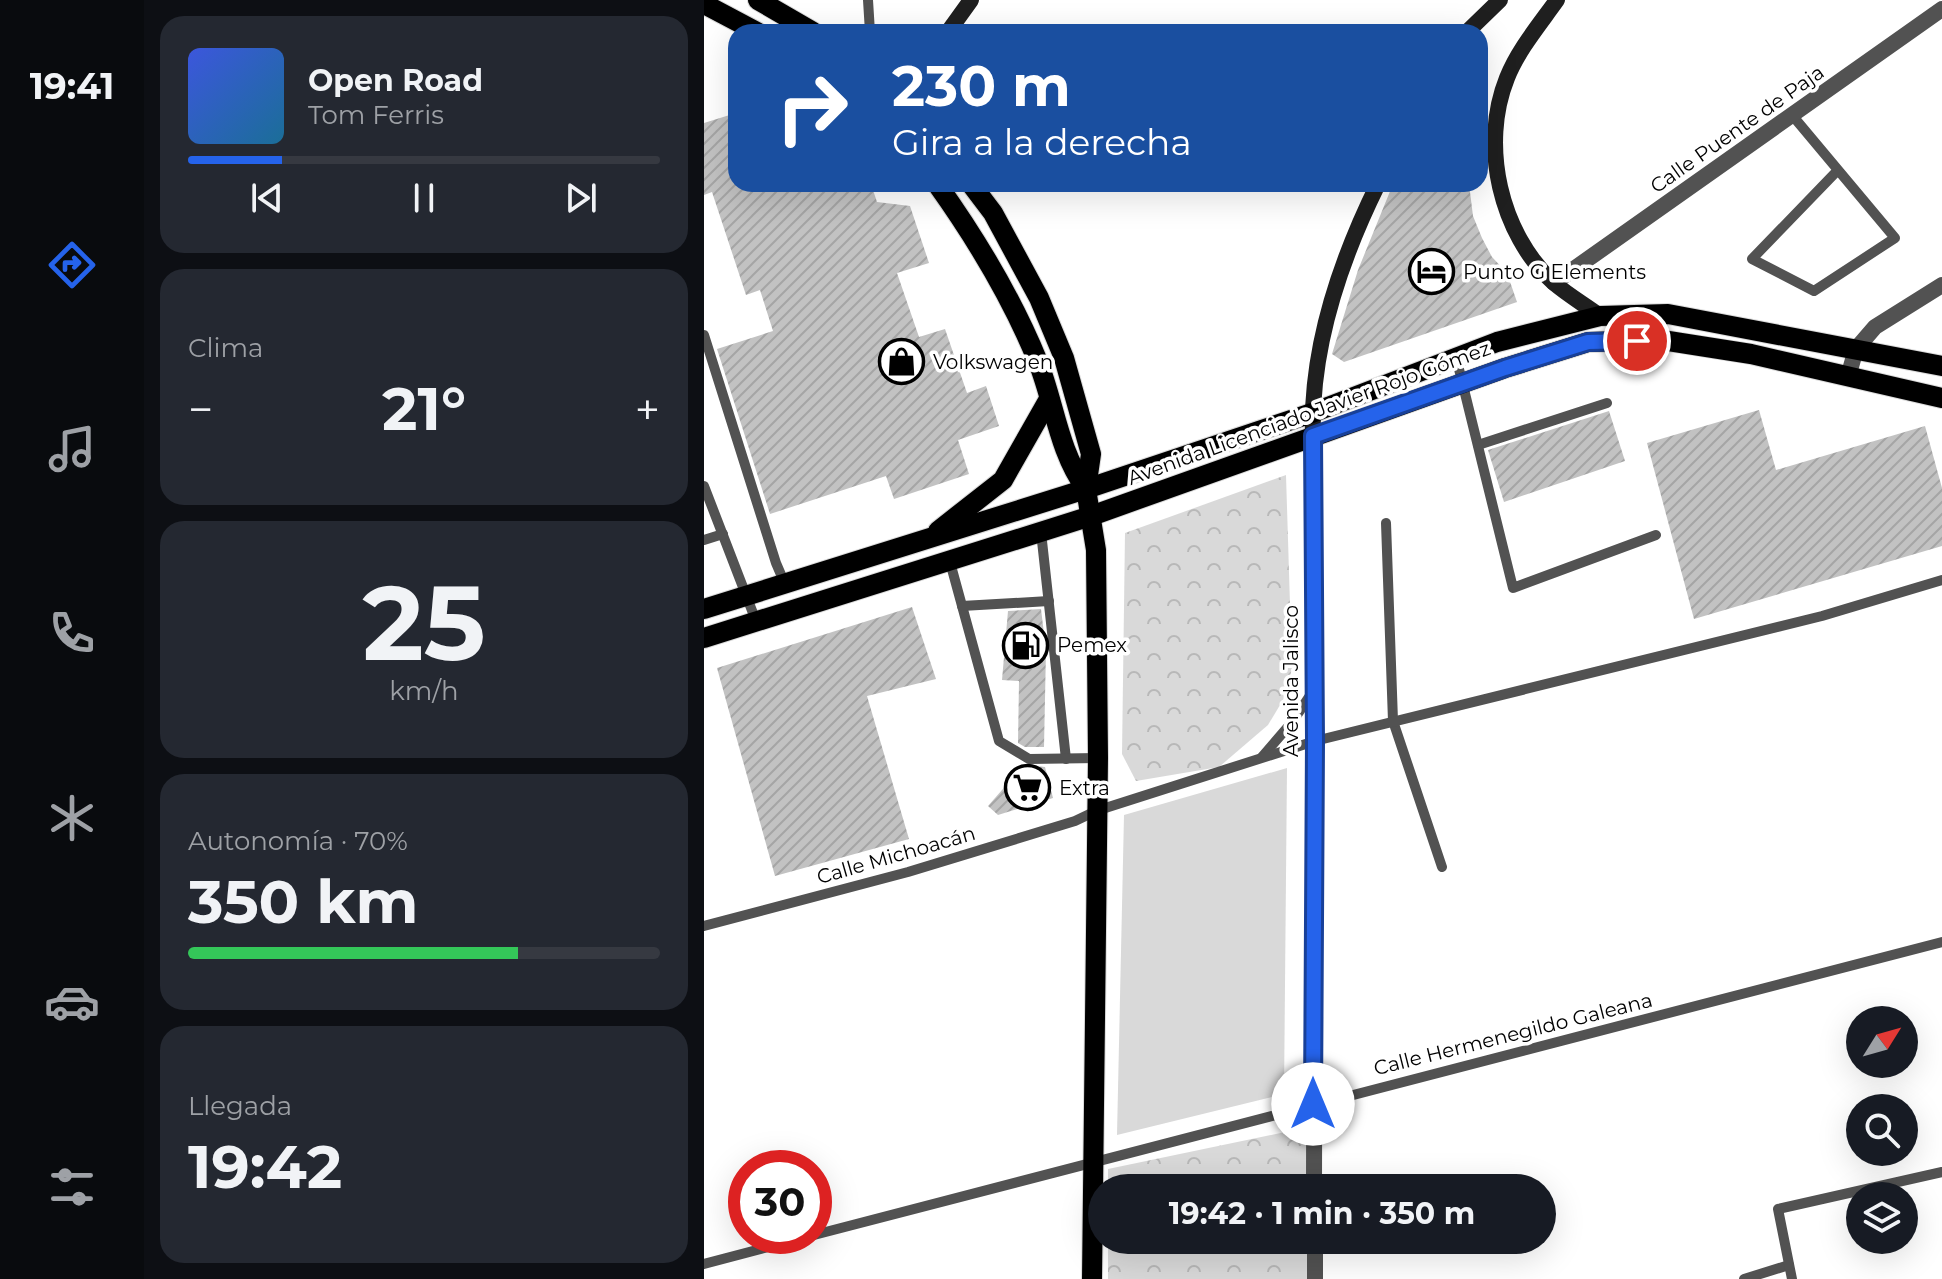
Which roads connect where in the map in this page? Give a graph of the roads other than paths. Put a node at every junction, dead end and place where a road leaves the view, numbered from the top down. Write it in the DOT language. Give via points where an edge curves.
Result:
graph roads {
  1 [pos="758,0"];
  2 [pos="868,0"];
  3 [pos="971,0"];
  4 [pos="1500,0"];
  5 [pos="1557,0"];
  6 [pos="704,4"];
  7 [pos="1942,9"];
  8 [pos="742,24"];
  9 [pos="799,24"];
  10 [pos="870,24"];
  11 [pos="954,24"];
  12 [pos="1475,24"];
  13 [pos="1792,115"];
  14 [pos="1838,170"];
  15 [pos="943,192"];
  16 [pos="977,192"];
  17 [pos="1375,192"];
  18 [pos="1554,283"];
  19 [pos="1942,285"];
  20 [pos="1600,316"];
  21 [pos="704,335"];
  22 [pos="1804,339"];
  23 [pos="1856,349"];
  24 [pos="1456,357"];
  25 [pos="1799,366"];
  26 [pos="1942,366"];
  27 [pos="1848,377"];
  28 [pos="1463,383"];
  29 [pos="1942,398"];
  30 [pos="1049,399"];
  31 [pos="1607,403"];
  32 [pos="1312,413"];
  33 [pos="1313,436"];
  34 [pos="1478,445"];
  35 [pos="704,486"];
  36 [pos="1086,489"];
  37 [pos="1091,516"];
  38 [pos="1386,523"];
  39 [pos="1041,532"];
  40 [pos="723,534"];
  41 [pos="1656,535"];
  42 [pos="704,540"];
  43 [pos="927,540"];
  44 [pos="950,562"];
  45 [pos="1942,580"];
  46 [pos="785,584"];
  47 [pos="747,596"];
  48 [pos="1049,601"];
  49 [pos="962,606"];
  50 [pos="704,609"];
  51 [pos="756,621"];
  52 [pos="704,638"];
  53 [pos="1315,689"];
  54 [pos="1393,721"];
  55 [pos="1315,741"];
  56 [pos="1098,758"];
  57 [pos="1066,759"];
  58 [pos="1260,759"];
  59 [pos="1096,811"];
  60 [pos="1442,867"];
  61 [pos="704,926"];
  62 [pos="1942,942"];
  63 [pos="1313,1104"];
  64 [pos="1091,1162"];
  65 [pos="1942,1172"];
  66 [pos="1314,1174"];
  67 [pos="832,1230"];
  68 [pos="741,1254"];
  69 [pos="1315,1254"];
  70 [pos="704,1264"];
  71 [pos="1789,1265"];
  72 [pos="1092,1279"];
  73 [pos="1315,1279"];
  74 [pos="1744,1279"];
  75 [pos="1792,1279"];
  1 -- 9 [label="main road"];
  2 -- 10 [label="lane"];
  3 -- 11 [label="main road"];
  4 -- 12 [label="main road"];
  5 -- 18 [label="main road" via="1508,76 1495,118 1497,166 1507,213 1526,250"];
  6 -- 8 [label="main road"];
  7 -- 13 [label="street, Calle Puente de Paja"];
  13 -- 14 [label="lane"];
  13 -- 18 [label="street, Calle Puente de Paja"];
  14 -- 14 [label="lane" via="1895,238 1814,291 1752,259"];
  15 -- 30 [label="main road" via="1016,309"];
  16 -- 36 [label="main road" via="1039,298 1064,358 1091,454"];
  17 -- 32 [label="main road, Avenida Jalisco" via="1337,288 1316,364"];
  18 -- 20 [label="main road"];
  19 -- 23 [label="street" via="1875,327"];
  20 -- 22 [label="main road, Avenida Licenciado Javier Rojo Gómez" via="1668,314"];
  20 -- 24 [label="main road, Avenida Licenciado Javier Rojo Gómez"];
  21 -- 46 [label="lane"];
  22 -- 23 [label="main road, Avenida Licenciado Javier Rojo Gómez"];
  22 -- 25 [label="main road"];
  23 -- 26 [label="main road, Avenida Licenciado Javier Rojo Gómez"];
  23 -- 27 [label="street"];
  24 -- 28 [label="lane"];
  24 -- 32 [label="main road, Avenida Licenciado Javier Rojo Gómez"];
  25 -- 27 [label="main road, Avenida Licenciado Javier Rojo Gómez"];
  25 -- 28 [label="main road, Avenida Licenciado Javier Rojo Gómez" via="1662,340 1588,342"];
  27 -- 29 [label="main road, Avenida Licenciado Javier Rojo Gómez"];
  28 -- 33 [label="main road, Avenida Licenciado Javier Rojo Gómez"];
  28 -- 34 [label="lane"];
  30 -- 36 [label="main road" via="1071,467"];
  30 -- 43 [label="main road" via="1003,480"];
  31 -- 34 [label="lane"];
  32 -- 33 [label="main road, Avenida Jalisco"];
  32 -- 36 [label="main road, Avenida Licenciado Javier Rojo Gómez"];
  33 -- 37 [label="main road, Avenida Licenciado Javier Rojo Gómez"];
  33 -- 53 [label="street, Avenida Jalisco"];
  34 -- 41 [label="lane" via="1513,588"];
  35 -- 40 [label="lane"];
  36 -- 37 [label="main road"];
  36 -- 43 [label="main road, Avenida Licenciado Javier Rojo Gómez"];
  37 -- 39 [label="main road, Avenida Licenciado Javier Rojo Gómez"];
  37 -- 56 [label="main road" via="1096,550"];
  38 -- 54 [label="lane"];
  39 -- 44 [label="main road, Avenida Licenciado Javier Rojo Gómez"];
  39 -- 48 [label="lane"];
  40 -- 42 [label="lane"];
  40 -- 47 [label="lane"];
  43 -- 46 [label="main road, Avenida Licenciado Javier Rojo Gómez"];
  44 -- 49 [label="lane"];
  44 -- 51 [label="main road, Avenida Licenciado Javier Rojo Gómez"];
  45 -- 54 [label="lane, Calle Michoacán" via="1822,616"];
  46 -- 47 [label="main road, Avenida Licenciado Javier Rojo Gómez"];
  47 -- 50 [label="main road, Avenida Licenciado Javier Rojo Gómez"];
  47 -- 51 [label="lane"];
  48 -- 49 [label="lane"];
  48 -- 57 [label="lane"];
  49 -- 57 [label="lane" via="999,741 1029,759"];
  51 -- 52 [label="main road, Avenida Licenciado Javier Rojo Gómez"];
  53 -- 55 [label="street, Avenida Jalisco"];
  53 -- 58 [label="lane"];
  54 -- 55 [label="lane, Calle Michoacán"];
  54 -- 60 [label="lane"];
  55 -- 58 [label="lane, Calle Michoacán"];
  55 -- 63 [label="street, Avenida Jalisco"];
  56 -- 57 [label="lane"];
  56 -- 59 [label="main road"];
  58 -- 59 [label="lane, Calle Michoacán"];
  59 -- 61 [label="lane, Calle Michoacán" via="908,872"];
  59 -- 64 [label="main road"];
  62 -- 63 [label="lane, Calle Hermenegildo Galeana"];
  63 -- 64 [label="lane, Calle Hermenegildo Galeana"];
  63 -- 66 [label="street, Avenida Jalisco"];
  64 -- 67 [label="lane, Calle Hermenegildo Galeana"];
  64 -- 72 [label="main road"];
  65 -- 71 [label="lane" via="1778,1209"];
  68 -- 70 [label="lane, Calle Hermenegildo Galeana"];
  69 -- 73 [label="street"];
  71 -- 74 [label="lane"];
  71 -- 75 [label="lane"];
}
